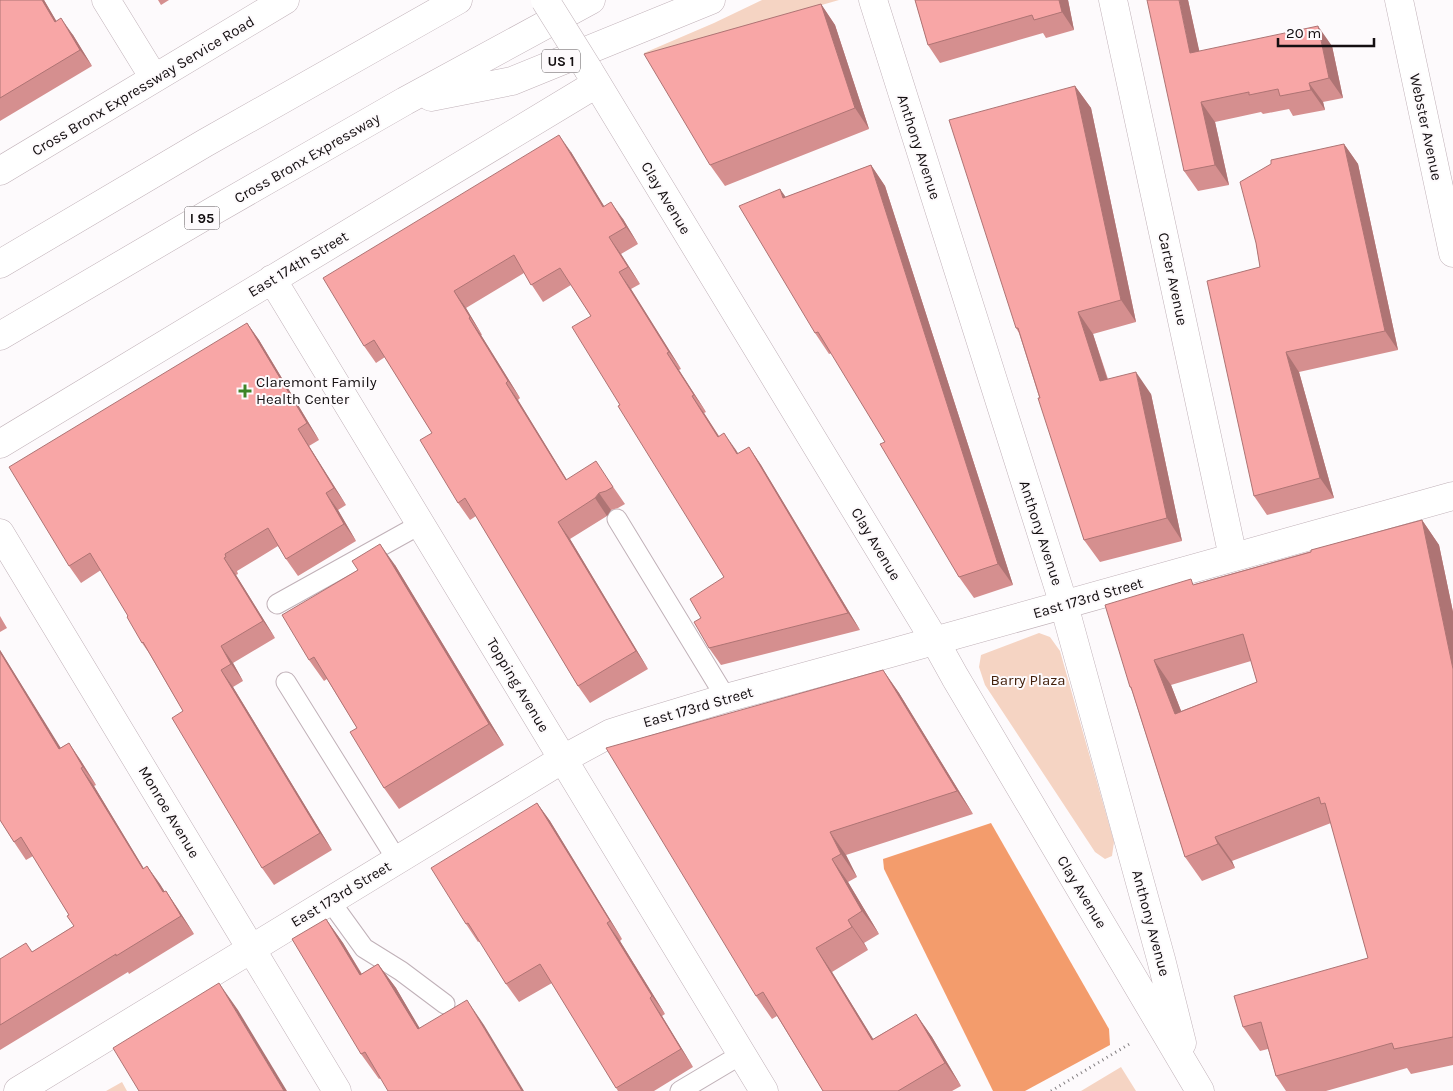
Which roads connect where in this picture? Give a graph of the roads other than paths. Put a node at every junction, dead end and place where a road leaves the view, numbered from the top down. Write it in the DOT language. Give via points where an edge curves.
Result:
graph roads {
  1 [pos="106,0"];
  2 [pos="285,0"];
  3 [pos="422,0"];
  4 [pos="458,0"];
  5 [pos="545,0"];
  6 [pos="591,0"];
  7 [pos="711,0"];
  8 [pos="873,0"];
  9 [pos="1113,0"];
  10 [pos="1399,0"];
  11 [pos="592,76"];
  12 [pos="154,78"];
  13 [pos="290,95"];
  14 [pos="405,101"];
  15 [pos="0,172"];
  16 [pos="1453,253"];
  17 [pos="0,264"];
  18 [pos="272,279"];
  19 [pos="0,336"];
  20 [pos="0,444"];
  21 [pos="1453,496"];
  22 [pos="618,519"];
  23 [pos="421,524"];
  24 [pos="0,533"];
  25 [pos="1233,557"];
  26 [pos="277,604"];
  27 [pos="1064,605"];
  28 [pos="935,641"];
  29 [pos="286,682"];
  30 [pos="726,698"];
  31 [pos="563,759"];
  32 [pos="397,860"];
  33 [pos="330,901"];
  34 [pos="251,948"];
  35 [pos="445,1004"];
  36 [pos="742,1054"];
  37 [pos="1195,1081"];
  38 [pos="18,1091"];
  39 [pos="337,1091"];
  40 [pos="680,1091"];
  41 [pos="764,1091"];
  1 -- 12 [label="main road"];
  2 -- 12 [label="main road, Cross Bronx Expressway Service Road"];
  3 -- 13 [label="main road"];
  4 -- 13 [label="main road"];
  5 -- 11 [label="main road, Clay Avenue, bridge"];
  6 -- 14 [label="main road, Cross Bronx Expressway / I 95"];
  7 -- 14 [label="main road, US 1" via="512,82"];
  8 -- 27 [label="main road, Anthony Avenue"];
  9 -- 25 [label="main road, Carter Avenue"];
  10 -- 16 [label="main road, Webster Avenue"];
  11 -- 18 [label="main road, East 174th Street"];
  11 -- 28 [label="main road, Clay Avenue"];
  12 -- 15 [label="main road, Cross Bronx Expressway Service Road"];
  13 -- 17 [label="main road"];
  14 -- 19 [label="main road, Cross Bronx Expressway / I 95"];
  18 -- 20 [label="main road, East 174th Street"];
  18 -- 23 [label="main road, Topping Avenue"];
  21 -- 25 [label="main road, East 173rd Street"];
  22 -- 30 [label="lane"];
  23 -- 26 [label="lane"];
  23 -- 31 [label="main road, Topping Avenue"];
  24 -- 34 [label="main road, Monroe Avenue"];
  25 -- 27 [label="main road, East 173rd Street"];
  27 -- 28 [label="main road, East 173rd Street"];
  27 -- 37 [label="main road, Anthony Avenue"];
  28 -- 30 [label="main road, East 173rd Street"];
  28 -- 37 [label="main road, Clay Avenue"];
  29 -- 32 [label="lane"];
  30 -- 31 [label="main road, East 173rd Street" via="610,733"];
  31 -- 32 [label="main road, East 173rd Street"];
  31 -- 36 [label="main road, Topping Avenue"];
  32 -- 33 [label="main road, East 173rd Street"];
  33 -- 34 [label="main road, East 173rd Street"];
  33 -- 35 [label="lane" via="364,948"];
  34 -- 38 [label="main road, East 173rd Street"];
  34 -- 39 [label="main road, Monroe Avenue"];
  36 -- 40 [label="lane"];
  36 -- 41 [label="main road, Topping Avenue"];
}
